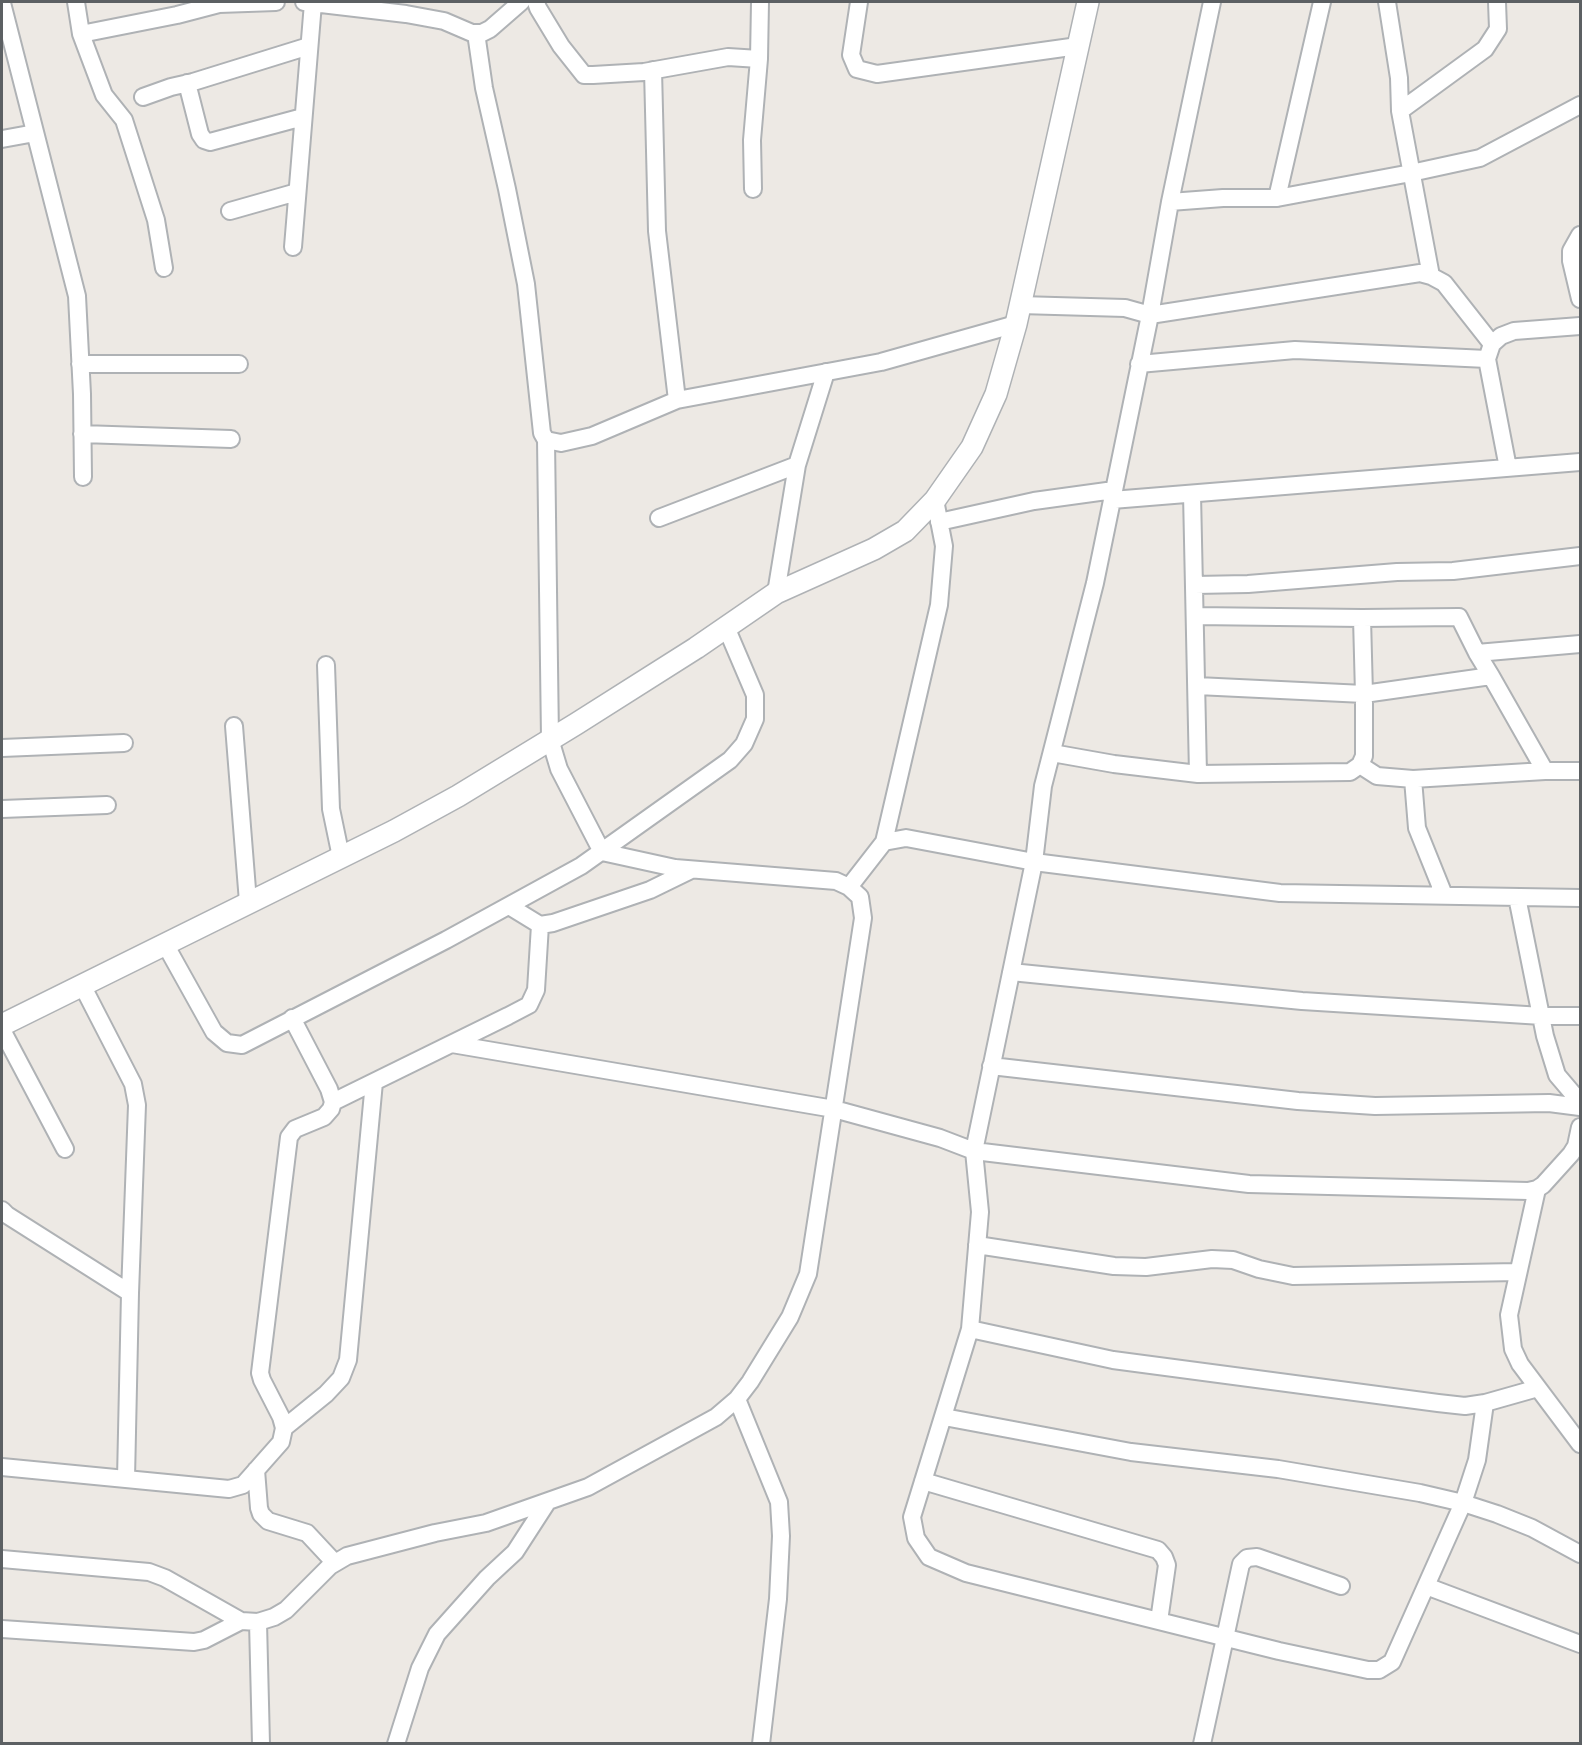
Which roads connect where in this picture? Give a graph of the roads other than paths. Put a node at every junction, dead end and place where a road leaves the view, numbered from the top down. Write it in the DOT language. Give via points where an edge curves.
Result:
graph roads {
  1 [pos="76,2"];
  2 [pos="276,2"];
  3 [pos="307,2"];
  4 [pos="521,2"];
  5 [pos="536,2"];
  6 [pos="760,2"];
  7 [pos="859,2"];
  8 [pos="1088,2"];
  9 [pos="1212,2"];
  10 [pos="1322,2"];
  11 [pos="1387,2"];
  12 [pos="1497,2"];
  13 [pos="2,3"];
  14 [pos="219,3"];
  15 [pos="393,7"];
  16 [pos="476,33"];
  17 [pos="81,34"];
  18 [pos="309,46"];
  19 [pos="1078,46"];
  20 [pos="759,59"];
  21 [pos="653,70"];
  22 [pos="187,83"];
  23 [pos="143,97"];
  24 [pos="1581,105"];
  25 [pos="1400,111"];
  26 [pos="303,117"];
  27 [pos="35,132"];
  28 [pos="2,139"];
  29 [pos="1411,173"];
  30 [pos="753,189"];
  31 [pos="297,192"];
  32 [pos="1277,198"];
  33 [pos="1170,202"];
  34 [pos="230,211"];
  35 [pos="1581,235"];
  36 [pos="293,248"];
  37 [pos="164,268"];
  38 [pos="1431,276"];
  39 [pos="1581,299"];
  40 [pos="1018,315"];
  41 [pos="1150,315"];
  42 [pos="1581,326"];
  43 [pos="1489,351"];
  44 [pos="80,364"];
  45 [pos="239,364"];
  46 [pos="1140,364"];
  47 [pos="826,372"];
  48 [pos="677,400"];
  49 [pos="82,434"];
  50 [pos="231,439"];
  51 [pos="546,440"];
  52 [pos="1581,462"];
  53 [pos="797,465"];
  54 [pos="1508,468"];
  55 [pos="83,477"];
  56 [pos="1192,494"];
  57 [pos="1113,495"];
  58 [pos="935,500"];
  59 [pos="659,518"];
  60 [pos="939,522"];
  61 [pos="1581,556"];
  62 [pos="1195,585"];
  63 [pos="776,593"];
  64 [pos="1195,616"];
  65 [pos="1362,618"];
  66 [pos="726,627"];
  67 [pos="1581,644"];
  68 [pos="1477,653"];
  69 [pos="326,665"];
  70 [pos="1491,676"];
  71 [pos="1197,686"];
  72 [pos="1364,694"];
  73 [pos="234,726"];
  74 [pos="550,739"];
  75 [pos="124,743"];
  76 [pos="2,748"];
  77 [pos="1052,753"];
  78 [pos="1360,765"];
  79 [pos="1545,771"];
  80 [pos="1581,771"];
  81 [pos="1198,774"];
  82 [pos="1413,779"];
  83 [pos="107,805"];
  84 [pos="2,809"];
  85 [pos="884,842"];
  86 [pos="602,852"];
  87 [pos="341,857"];
  88 [pos="1034,862"];
  89 [pos="692,869"];
  90 [pos="849,886"];
  91 [pos="1444,895"];
  92 [pos="1517,897"];
  93 [pos="1581,898"];
  94 [pos="248,902"];
  95 [pos="509,906"];
  96 [pos="540,925"];
  97 [pos="165,944"];
  98 [pos="1011,972"];
  99 [pos="82,985"];
  100 [pos="1542,1016"];
  101 [pos="1581,1016"];
  102 [pos="292,1018"];
  103 [pos="2,1025"];
  104 [pos="2,1030"];
  105 [pos="452,1044"];
  106 [pos="991,1066"];
  107 [pos="374,1082"];
  108 [pos="333,1102"];
  109 [pos="1581,1102"];
  110 [pos="1581,1107"];
  111 [pos="834,1108"];
  112 [pos="1581,1127"];
  113 [pos="65,1149"];
  114 [pos="974,1151"];
  115 [pos="1537,1189"];
  116 [pos="2,1210"];
  117 [pos="977,1245"];
  118 [pos="1518,1272"];
  119 [pos="130,1293"];
  120 [pos="970,1329"];
  121 [pos="1538,1388"];
  122 [pos="737,1400"];
  123 [pos="1485,1403"];
  124 [pos="944,1417"];
  125 [pos="284,1428"];
  126 [pos="1581,1444"];
  127 [pos="2,1467"];
  128 [pos="256,1470"];
  129 [pos="126,1479"];
  130 [pos="923,1481"];
  131 [pos="548,1501"];
  132 [pos="1463,1503"];
  133 [pos="1581,1554"];
  134 [pos="2,1560"];
  135 [pos="335,1563"];
  136 [pos="1341,1586"];
  137 [pos="1426,1586"];
  138 [pos="241,1621"];
  139 [pos="1159,1621"];
  140 [pos="258,1622"];
  141 [pos="2,1629"];
  142 [pos="1226,1638"];
  143 [pos="1581,1644"];
  144 [pos="261,1743"];
  145 [pos="396,1743"];
  146 [pos="760,1743"];
  147 [pos="1202,1743"];
  1 -- 17 [label="street"];
  2 -- 14 [label="street"];
  3 -- 15 [label="street"];
  3 -- 18 [label="street"];
  4 -- 16 [label="street" via="490,29"];
  5 -- 21 [label="street" via="584,75"];
  6 -- 20 [label="street"];
  7 -- 19 [label="street" via="851,55 857,69 877,74"];
  8 -- 19 [label="street"];
  9 -- 33 [label="street"];
  10 -- 32 [label="street"];
  11 -- 25 [label="street"];
  12 -- 25 [label="street" via="1498,29 1485,49"];
  13 -- 27 [label="street"];
  14 -- 17 [label="street"];
  15 -- 16 [label="street"];
  16 -- 51 [label="street" via="526,284 542,433"];
  17 -- 37 [label="street" via="104,94 124,120 156,220"];
  18 -- 22 [label="street"];
  18 -- 26 [label="street"];
  19 -- 40 [label="street"];
  20 -- 21 [label="street" via="728,57"];
  20 -- 30 [label="street" via="752,140"];
  21 -- 48 [label="street" via="657,231"];
  22 -- 23 [label="street"];
  22 -- 26 [label="street" via="200,134 210,142"];
  24 -- 29 [label="street" via="1480,158"];
  25 -- 29 [label="street"];
  26 -- 31 [label="street"];
  27 -- 28 [label="street"];
  27 -- 44 [label="street" via="77,296"];
  29 -- 32 [label="street"];
  29 -- 38 [label="street"];
  31 -- 34 [label="street"];
  31 -- 36 [label="street"];
  32 -- 33 [label="street"];
  33 -- 41 [label="street"];
  35 -- 39 [label="street" via="1571,251"];
  38 -- 41 [label="street" via="1419,273"];
  38 -- 43 [label="street" via="1444,283"];
  40 -- 41 [label="street" via="1125,308"];
  40 -- 47 [label="street" via="881,362"];
  40 -- 58 [label="street" via="996,393 977,436"];
  41 -- 46 [label="street"];
  42 -- 43 [label="street" via="1514,331 1501,336"];
  43 -- 46 [label="street" via="1295,350"];
  43 -- 54 [label="street"];
  44 -- 45 [label="street"];
  44 -- 49 [label="street"];
  46 -- 57 [label="street"];
  47 -- 48 [label="street"];
  47 -- 53 [label="street"];
  48 -- 51 [label="street" via="592,436 561,443"];
  49 -- 50 [label="street"];
  49 -- 55 [label="street"];
  51 -- 74 [label="street"];
  52 -- 54 [label="street"];
  53 -- 59 [label="street"];
  53 -- 63 [label="street"];
  54 -- 56 [label="street"];
  56 -- 57 [label="street"];
  56 -- 62 [label="street"];
  57 -- 60 [label="street" via="1034,501"];
  57 -- 77 [label="street"];
  58 -- 60 [label="street"];
  58 -- 63 [label="street" via="905,531"];
  60 -- 85 [label="street" via="944,546 939,605"];
  61 -- 62 [label="street" via="1454,571"];
  62 -- 64 [label="street"];
  63 -- 66 [label="street"];
  64 -- 65 [label="street"];
  64 -- 71 [label="street"];
  65 -- 68 [label="street" via="1459,617"];
  65 -- 72 [label="street"];
  66 -- 74 [label="street"];
  66 -- 86 [label="street" via="755,695 755,719 744,744 730,760"];
  67 -- 68 [label="street"];
  68 -- 70 [label="street"];
  69 -- 87 [label="street" via="331,809"];
  70 -- 72 [label="street"];
  70 -- 79 [label="street"];
  71 -- 72 [label="street"];
  71 -- 81 [label="street"];
  72 -- 78 [label="street" via="1364,756"];
  73 -- 94 [label="street"];
  74 -- 86 [label="street" via="559,769"];
  74 -- 87 [label="street" via="458,796"];
  75 -- 76 [label="street"];
  77 -- 81 [label="street"];
  77 -- 88 [label="street" via="1043,786"];
  78 -- 81 [label="street" via="1350,772"];
  78 -- 82 [label="street" via="1377,776"];
  79 -- 80 [label="street"];
  79 -- 82 [label="street"];
  82 -- 91 [label="street" via="1418,828"];
  83 -- 84 [label="street"];
  85 -- 88 [label="street" via="906,838"];
  85 -- 90 [label="street"];
  86 -- 89 [label="street"];
  86 -- 95 [label="street"];
  87 -- 94 [label="street"];
  88 -- 91 [label="street" via="1280,892"];
  88 -- 98 [label="street"];
  89 -- 90 [label="street" via="836,881"];
  89 -- 96 [label="street" via="650,890"];
  90 -- 111 [label="street" via="860,897 863,918"];
  91 -- 92 [label="street"];
  92 -- 93 [label="street"];
  92 -- 100 [label="street"];
  94 -- 97 [label="street"];
  95 -- 96 [label="street"];
  95 -- 102 [label="street"];
  96 -- 105 [label="street" via="536,990 529,1005"];
  97 -- 99 [label="street"];
  97 -- 102 [label="street" via="214,1032 227,1043 242,1045"];
  98 -- 100 [label="street" via="1302,1001"];
  98 -- 106 [label="street"];
  99 -- 103 [label="street"];
  99 -- 119 [label="street" via="133,1084 137,1105"];
  100 -- 101 [label="street"];
  100 -- 109 [label="street" via="1557,1075"];
  102 -- 108 [label="street"];
  104 -- 113 [label="street"];
  105 -- 107 [label="street"];
  105 -- 111 [label="street"];
  106 -- 110 [label="street" via="1298,1101 1375,1106 1549,1103"];
  106 -- 114 [label="street"];
  107 -- 108 [label="street"];
  107 -- 125 [label="street" via="348,1360 341,1377 326,1394"];
  108 -- 125 [label="street" via="324,1117 295,1129 289,1137 260,1373"];
  111 -- 114 [label="street"];
  111 -- 122 [label="street" via="808,1274 790,1317"];
  112 -- 115 [label="street" via="1571,1154"];
  114 -- 115 [label="street" via="1249,1184"];
  114 -- 117 [label="street" via="980,1212"];
  115 -- 118 [label="street"];
  116 -- 119 [label="street"];
  117 -- 118 [label="street" via="1114,1266 1233,1260 1293,1276"];
  117 -- 120 [label="street"];
  118 -- 121 [label="street" via="1509,1315 1513,1349"];
  119 -- 129 [label="street"];
  120 -- 123 [label="street" via="1113,1360 1438,1403"];
  120 -- 124 [label="street"];
  121 -- 123 [label="street"];
  121 -- 126 [label="street"];
  122 -- 131 [label="street" via="716,1417 588,1487"];
  122 -- 146 [label="street" via="779,1502 782,1536"];
  123 -- 132 [label="street" via="1477,1460"];
  124 -- 130 [label="street"];
  124 -- 132 [label="street" via="1131,1452 1278,1469"];
  125 -- 128 [label="street" via="280,1442"];
  127 -- 129 [label="street"];
  128 -- 129 [label="street" via="243,1485 229,1489"];
  128 -- 135 [label="street" via="261,1514 268,1521 307,1533"];
  130 -- 139 [label="street" via="1158,1550 1167,1565"];
  130 -- 139 [label="street" via="912,1517 916,1538 929,1557 966,1573"];
  131 -- 135 [label="street" via="486,1523 347,1556"];
  131 -- 145 [label="street" via="515,1552 437,1634 420,1668"];
  132 -- 133 [label="street" via="1532,1528"];
  132 -- 137 [label="street"];
  134 -- 138 [label="street" via="149,1572"];
  135 -- 140 [label="street" via="286,1610"];
  136 -- 142 [label="street" via="1257,1557 1247,1558 1240,1564"];
  137 -- 142 [label="street" via="1392,1662 1379,1670"];
  137 -- 143 [label="street"];
  138 -- 140 [label="street"];
  138 -- 141 [label="street" via="194,1642"];
  139 -- 142 [label="street"];
  140 -- 144 [label="street"];
  142 -- 147 [label="street"];
}
